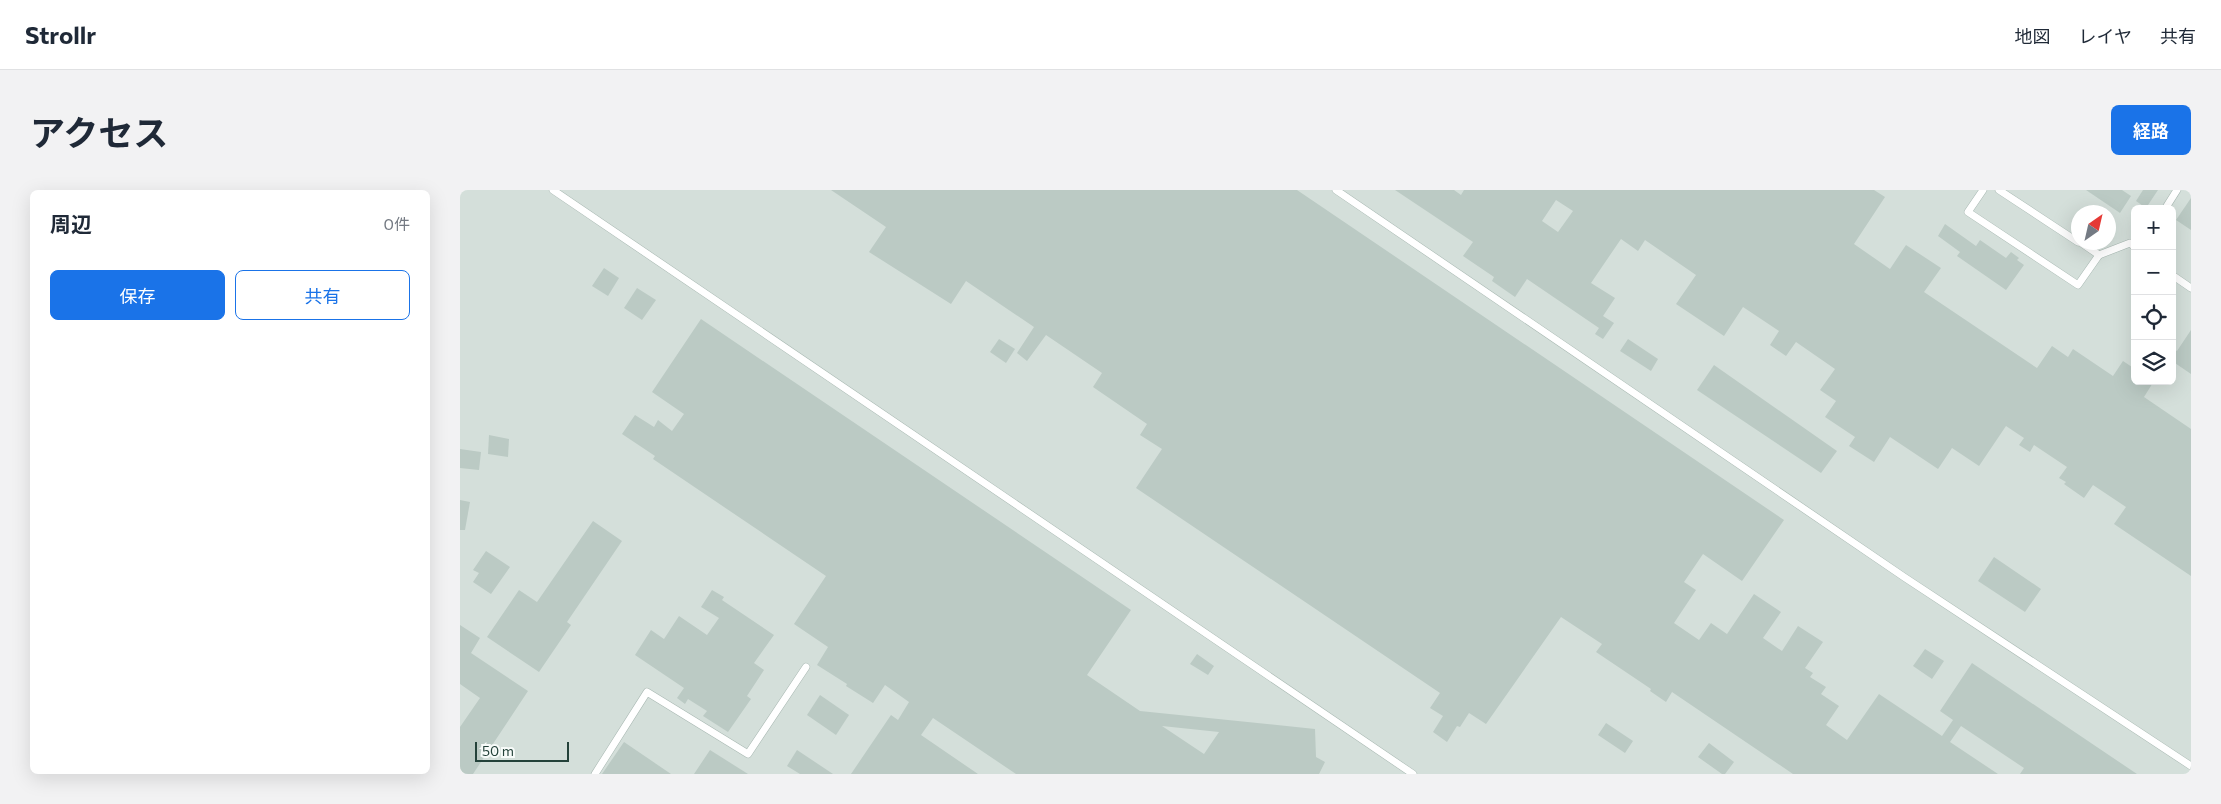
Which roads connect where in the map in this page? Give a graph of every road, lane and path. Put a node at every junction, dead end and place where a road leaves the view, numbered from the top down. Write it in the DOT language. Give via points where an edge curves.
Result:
graph roads {
  1 [pos="553,190"];
  2 [pos="1336,190"];
  3 [pos="1983,190"];
  4 [pos="1999,190"];
  5 [pos="2177,190"];
  6 [pos="2168,205"];
  7 [pos="2071,237"];
  8 [pos="2131,245"];
  9 [pos="2091,250"];
  10 [pos="2099,255"];
  11 [pos="2176,278"];
  12 [pos="2191,288"];
  13 [pos="806,667"];
  14 [pos="2191,766"];
  15 [pos="594,774"];
  16 [pos="1413,774"];
  1 -- 16 [label="lane"];
  2 -- 14 [label="lane" via="1904,577"];
  3 -- 10 [label="lane" via="1968,212 2078,285"];
  4 -- 7 [label="lane"];
  5 -- 6 [label="lane"];
  8 -- 10 [label="lane"];
  9 -- 10 [label="lane"];
  11 -- 12 [label="lane"];
  13 -- 15 [label="lane" via="748,754 647,692"];
}
